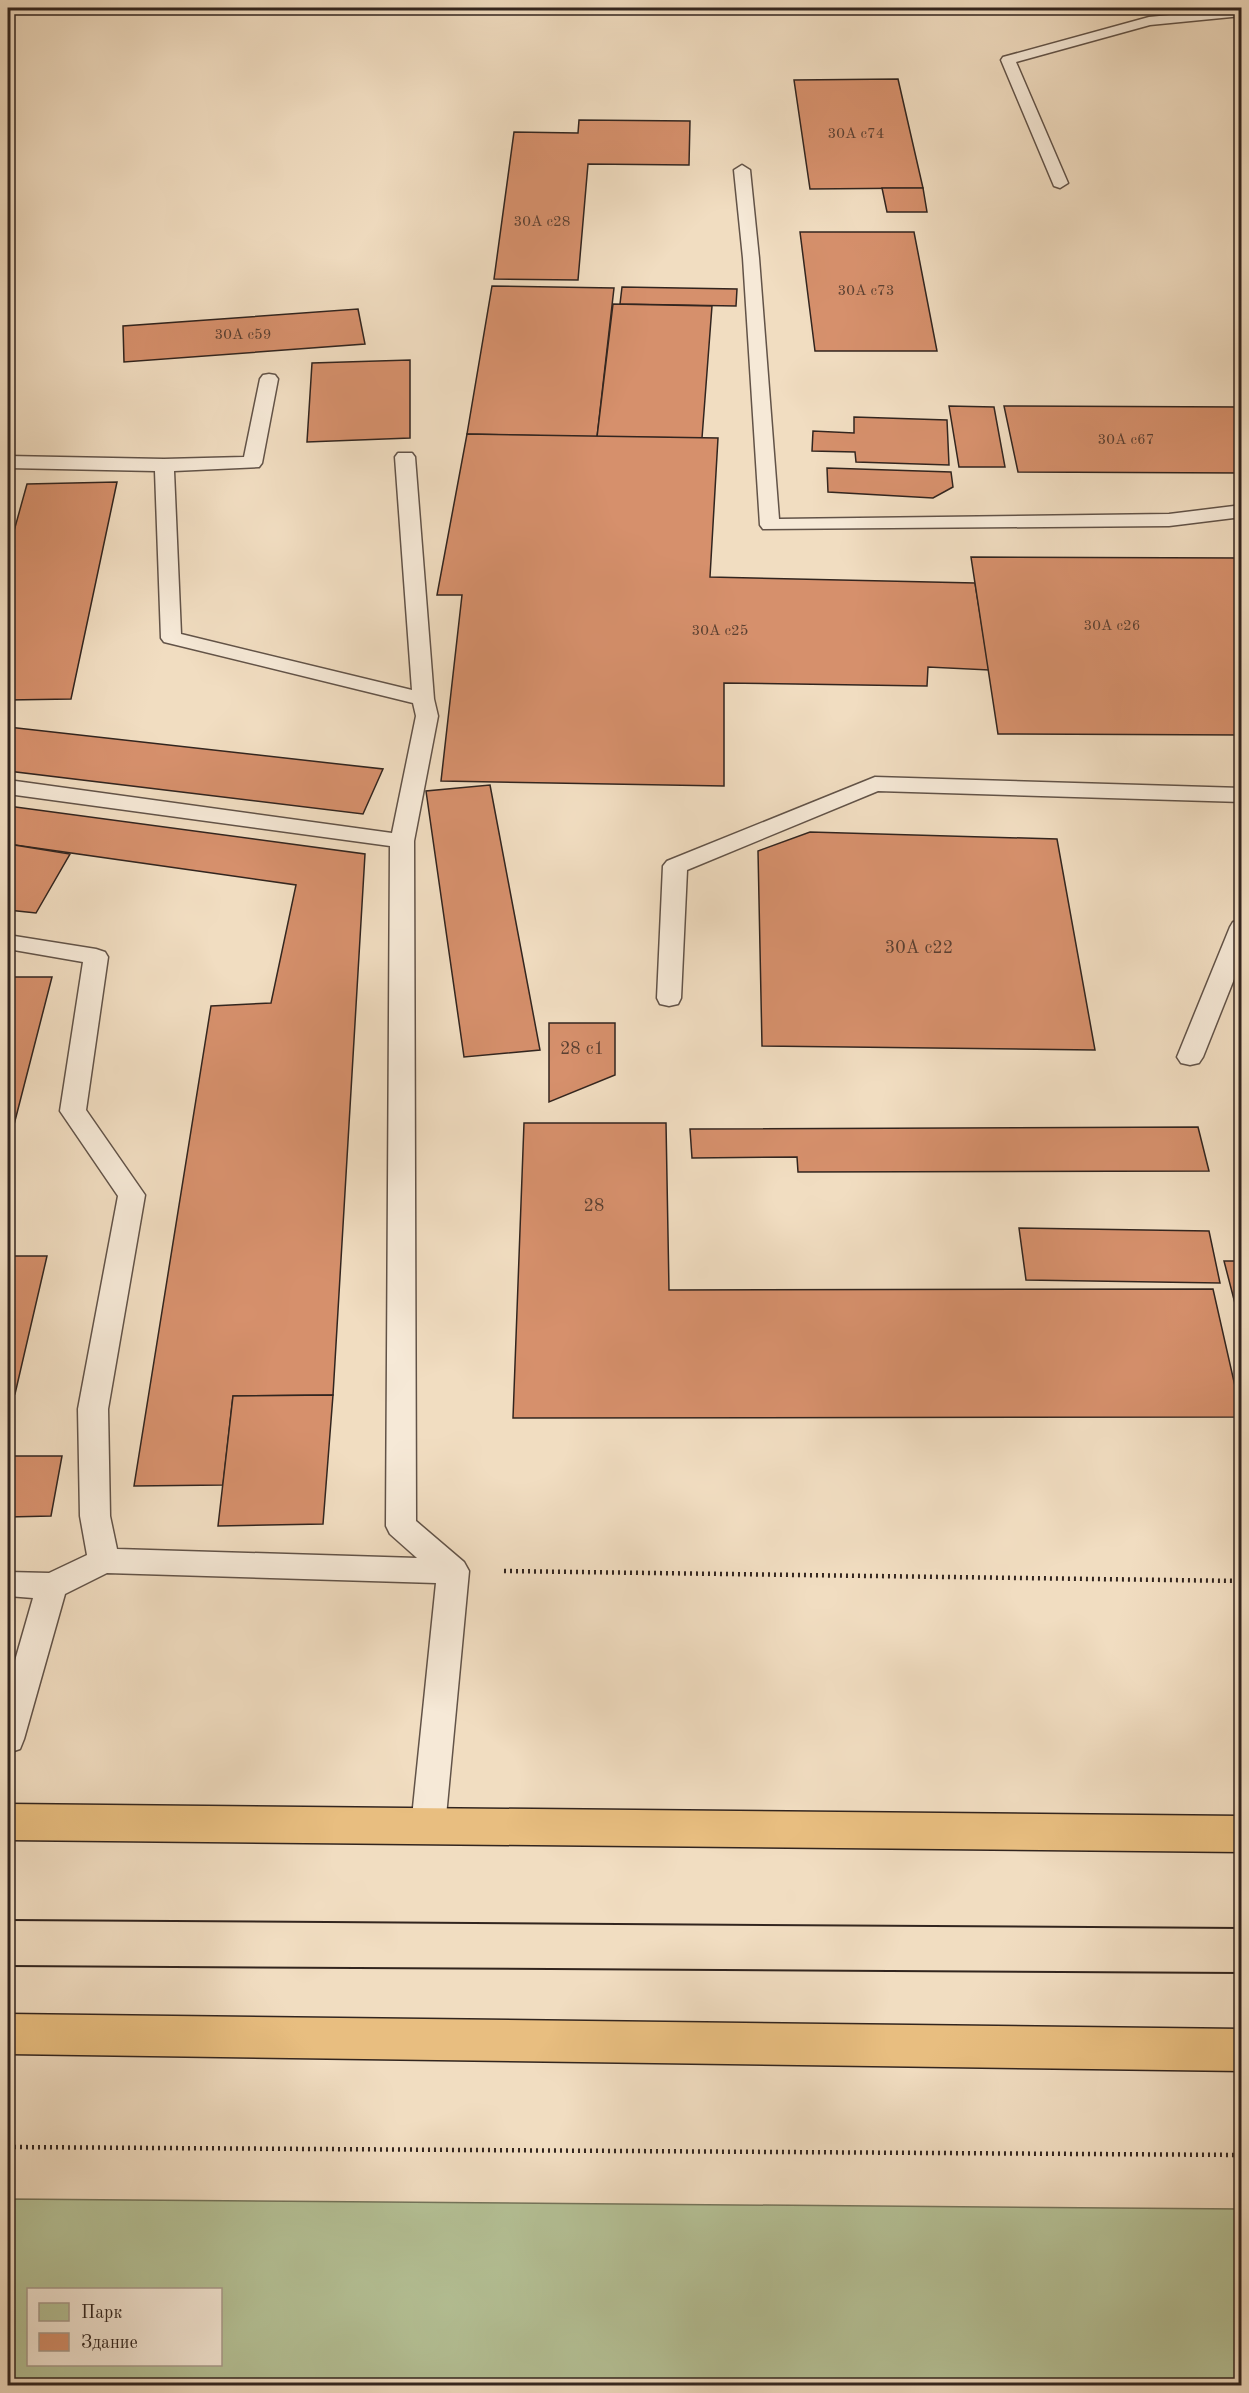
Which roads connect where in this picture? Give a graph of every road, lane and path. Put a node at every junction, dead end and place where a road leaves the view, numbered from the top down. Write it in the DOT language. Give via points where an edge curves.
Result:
graph roads {
  1 [pos="1242,12"];
  2 [pos="742,170"];
  3 [pos="1060,183"];
  4 [pos="269,379"];
  5 [pos="405,458"];
  6 [pos="8,462"];
  7 [pos="164,465"];
  8 [pos="1242,511"];
  9 [pos="423,699"];
  10 [pos="8,787"];
  11 [pos="1242,795"];
  12 [pos="402,841"];
  13 [pos="1242,927"];
  14 [pos="8,942"];
  15 [pos="669,998"];
  16 [pos="1190,1057"];
  17 [pos="104,1561"];
  18 [pos="453,1571"];
  19 [pos="1242,1581"];
  20 [pos="8,1584"];
  21 [pos="52,1586"];
  22 [pos="8,1739"];
  23 [pos="8,1822"];
  24 [pos="428,1827"];
  25 [pos="1242,1834"];
  26 [pos="8,2034"];
  27 [pos="1242,2050"];
  28 [pos="8,2147"];
  29 [pos="1242,2155"];
  1 -- 3 [label="lane" via="1149,21 1008,60"];
  2 -- 8 [label="lane" via="770,525 1169,520"];
  4 -- 7 [label="lane" via="252,463"];
  5 -- 9 [label="lane"];
  6 -- 7 [label="lane"];
  7 -- 9 [label="lane" via="171,638"];
  9 -- 12 [label="lane" via="427,716"];
  10 -- 12 [label="lane"];
  11 -- 15 [label="lane" via="875,784 675,866"];
  12 -- 18 [label="lane" via="401,1526"];
  13 -- 16 [label="lane"];
  14 -- 17 [label="lane" via="96,957 73,1111 132,1195 93,1409 95,1516"];
  17 -- 18 [label="lane"];
  17 -- 21 [label="lane"];
  18 -- 19 [label="path"];
  18 -- 24 [label="lane"];
  20 -- 21 [label="lane"];
  21 -- 22 [label="lane"];
  23 -- 24 [label="highway"];
  24 -- 25 [label="highway"];
  26 -- 27 [label="highway"];
  28 -- 29 [label="path"];
}
